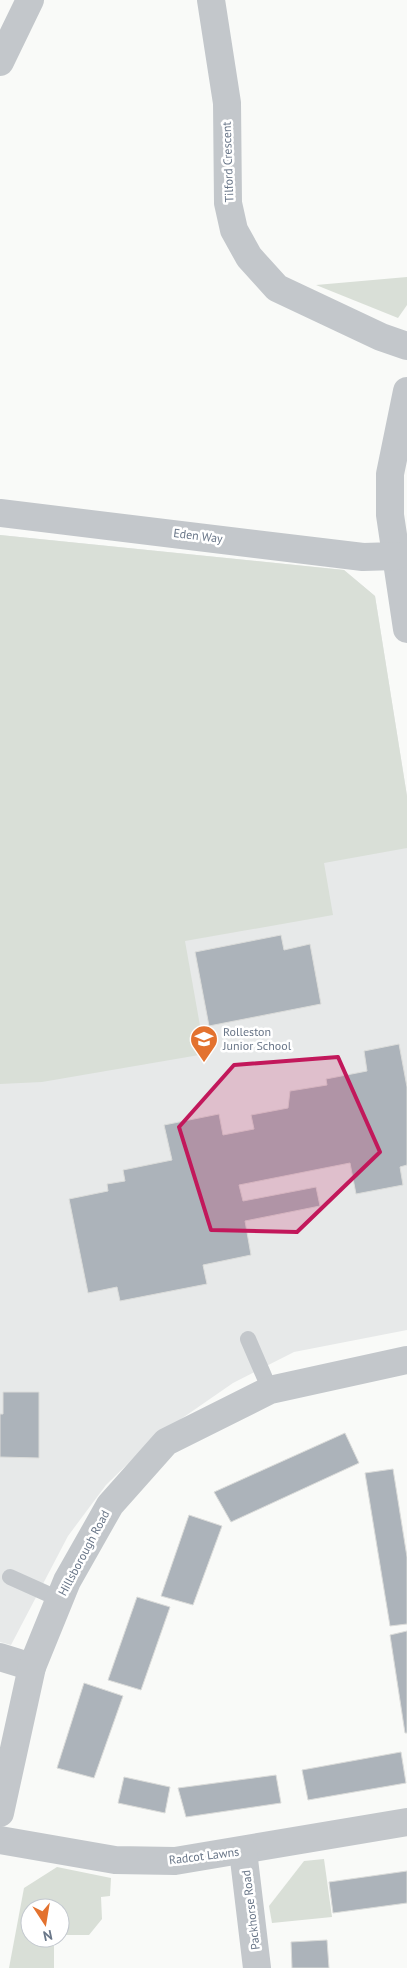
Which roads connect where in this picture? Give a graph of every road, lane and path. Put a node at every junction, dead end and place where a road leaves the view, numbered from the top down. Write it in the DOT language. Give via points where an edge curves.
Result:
graph roads {
  1 [pos="30,0"];
  2 [pos="211,0"];
  3 [pos="0,62"];
  4 [pos="407,346"];
  5 [pos="407,391"];
  6 [pos="0,513"];
  7 [pos="396,556"];
  8 [pos="407,629"];
  9 [pos="248,1339"];
  10 [pos="407,1360"];
  11 [pos="270,1390"];
  12 [pos="10,1577"];
  13 [pos="59,1599"];
  14 [pos="0,1657"];
  15 [pos="32,1666"];
  16 [pos="0,1813"];
  17 [pos="407,1822"];
  18 [pos="0,1840"];
  19 [pos="244,1851"];
  20 [pos="257,1968"];
  1 -- 3 [label="street"];
  2 -- 4 [label="street, Tilford Crescent" via="227,103 228,203 234,230 249,256 277,288"];
  5 -- 7 [label="street" via="390,474 390,515"];
  6 -- 7 [label="street, Eden Way" via="363,557"];
  7 -- 8 [label="street"];
  9 -- 11 [label="lane"];
  10 -- 11 [label="street, Hillsborough Road"];
  11 -- 13 [label="street, Hillsborough Road" via="166,1442 110,1505"];
  12 -- 13 [label="lane"];
  13 -- 15 [label="street, Hillsborough Road"];
  14 -- 15 [label="street"];
  15 -- 16 [label="street, Hillsborough Road"];
  17 -- 19 [label="street, Radcot Lawns"];
  18 -- 19 [label="street, Radcot Lawns" via="115,1860 175,1861"];
  19 -- 20 [label="street, Packhorse Road"];
}
